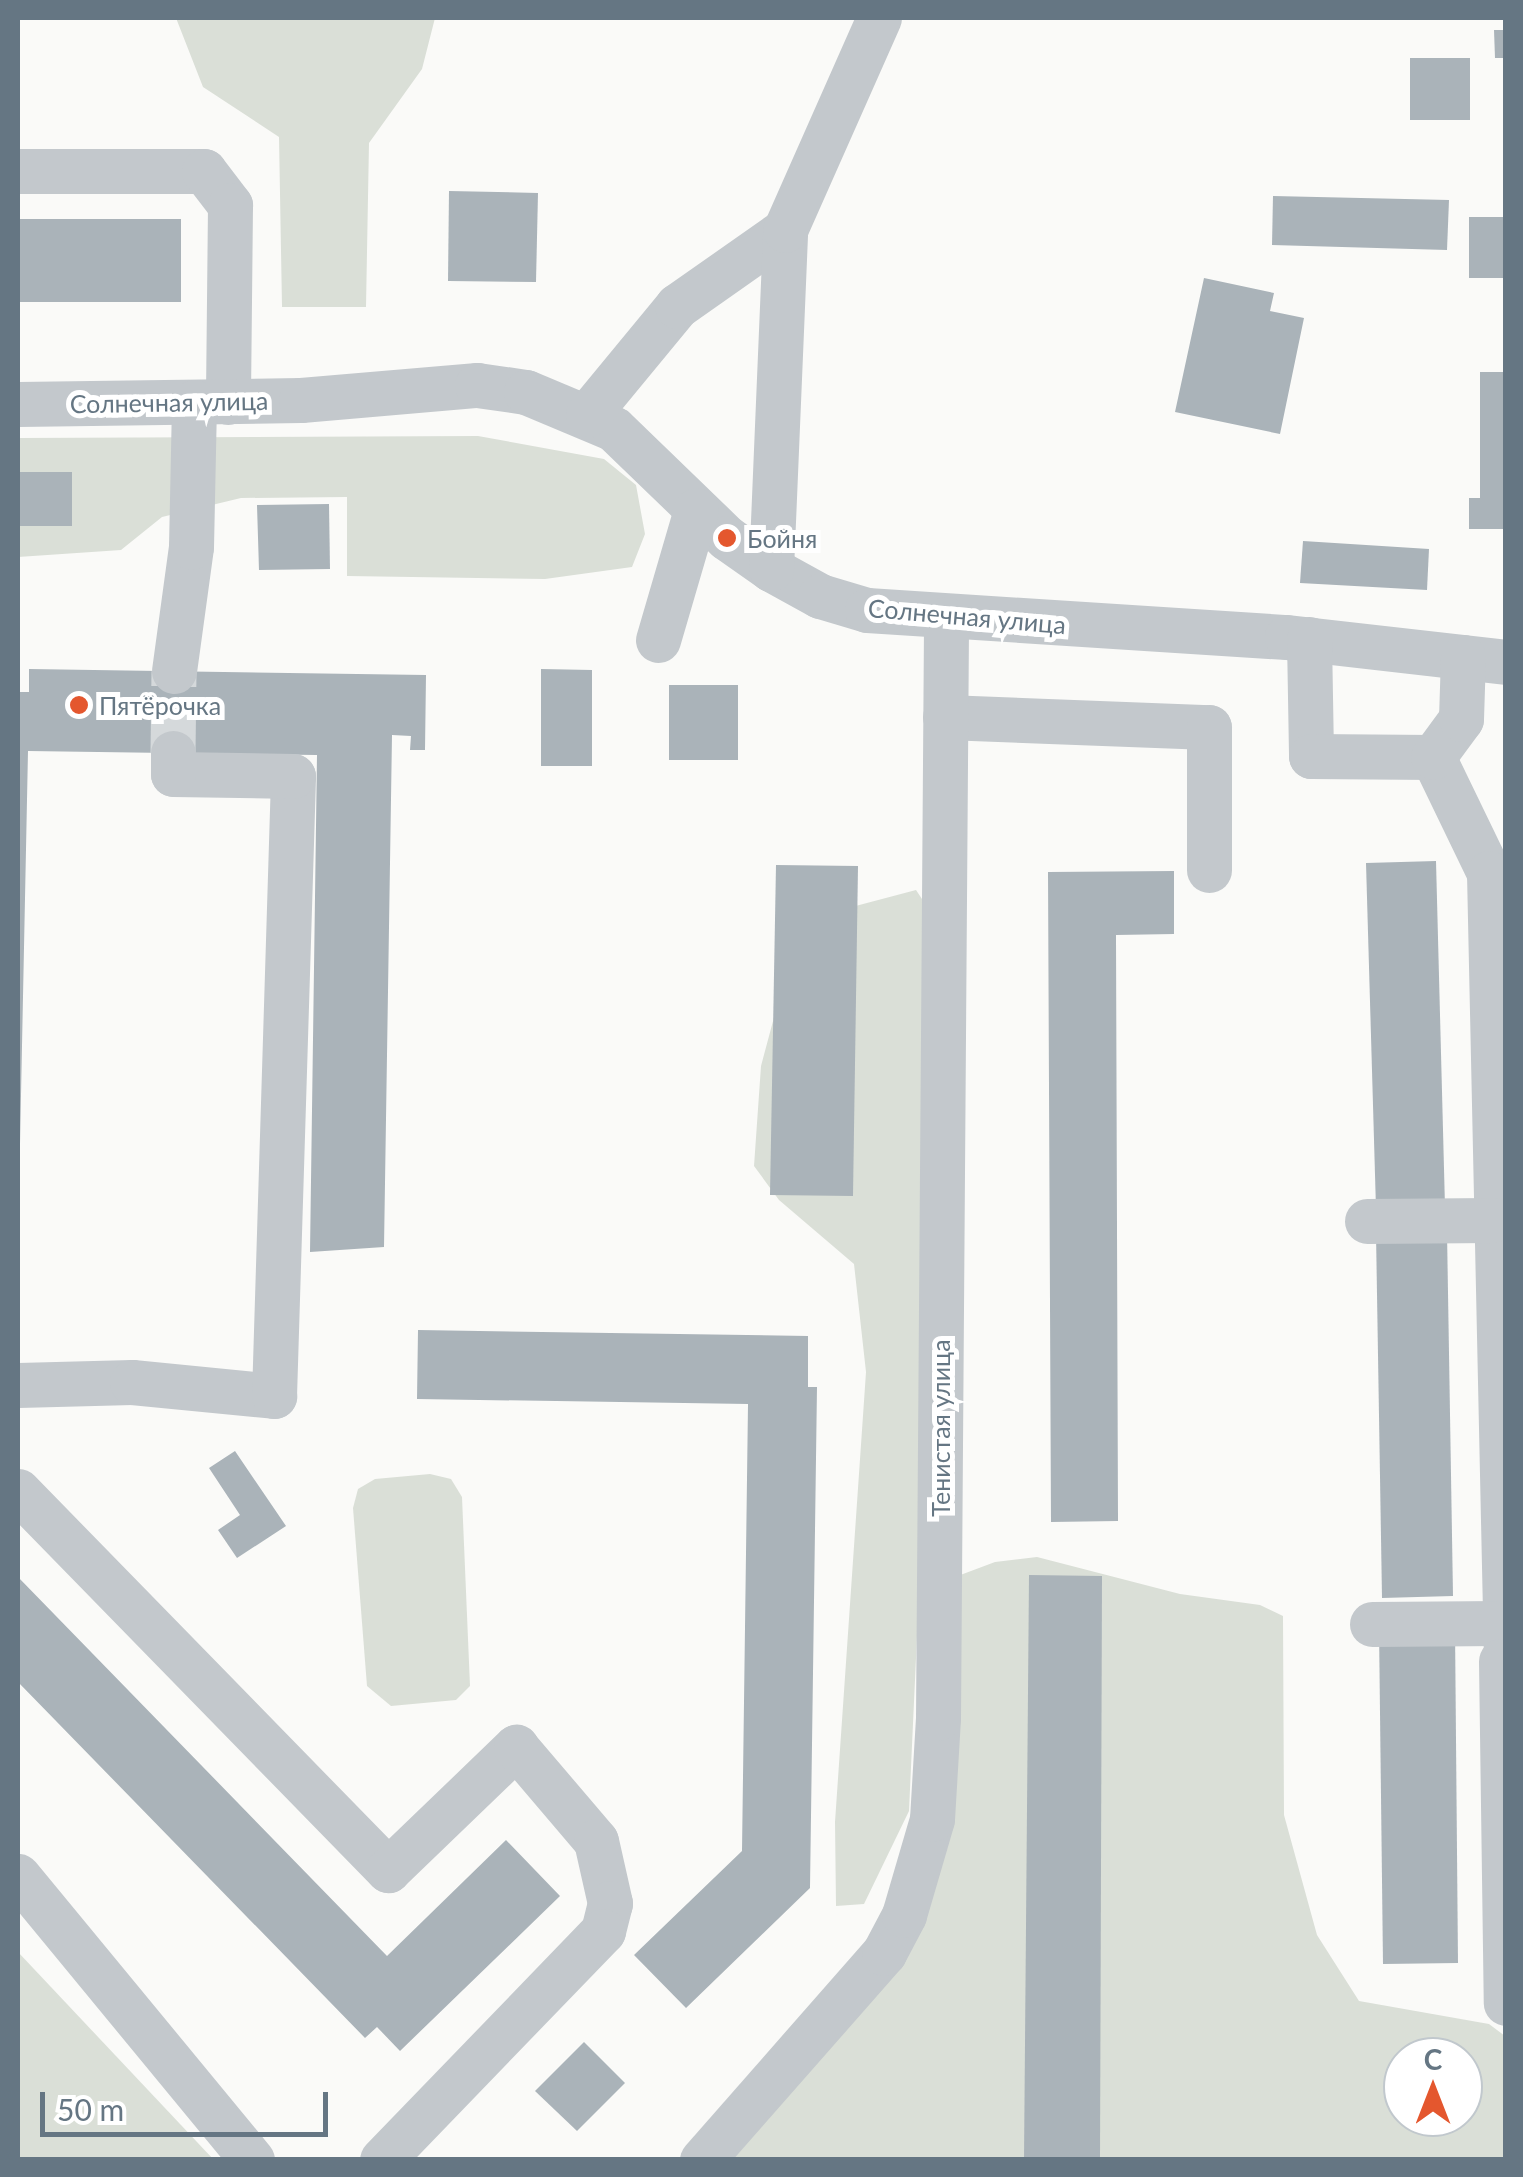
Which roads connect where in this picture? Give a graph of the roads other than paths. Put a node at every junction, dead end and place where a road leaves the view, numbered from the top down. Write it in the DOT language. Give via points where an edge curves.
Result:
graph roads {
  1 [pos="879,18"];
  2 [pos="18,171"];
  3 [pos="785,230"];
  4 [pos="211,402"];
  5 [pos="18,404"];
  6 [pos="588,414"];
  7 [pos="696,510"];
  8 [pos="771,568"];
  9 [pos="946,619"];
  10 [pos="1310,639"];
  11 [pos="658,640"];
  12 [pos="1484,659"];
  13 [pos="174,671"];
  14 [pos="945,717"];
  15 [pos="173,754"];
  16 [pos="1432,757"];
  17 [pos="1209,870"];
  18 [pos="1493,1220"];
  19 [pos="1367,1221"];
  20 [pos="18,1385"];
  21 [pos="18,1491"];
  22 [pos="1372,1624"];
  23 [pos="1503,1648"];
  24 [pos="18,1876"];
  25 [pos="1506,2003"];
  26 [pos="252,2160"];
  27 [pos="382,2160"];
  28 [pos="702,2160"];
  1 -- 3 [label="street"];
  2 -- 4 [label="street" via="204,171 230,205"];
  3 -- 6 [label="street" via="678,306"];
  3 -- 8 [label="street"];
  4 -- 5 [label="street, Солнечная улица"];
  4 -- 6 [label="street, Солнечная улица" via="477,385 526,392"];
  4 -- 13 [label="street"];
  6 -- 7 [label="street, Солнечная улица" via="638,449"];
  7 -- 8 [label="street, Солнечная улица"];
  7 -- 11 [label="street"];
  8 -- 9 [label="street, Солнечная улица" via="820,596 867,610"];
  9 -- 10 [label="street, Солнечная улица"];
  9 -- 14 [label="street, Тенистая улица"];
  10 -- 12 [label="street, Солнечная улица"];
  10 -- 16 [label="street" via="1310,756"];
  12 -- 16 [label="street" via="1461,719"];
  14 -- 17 [label="street" via="1209,727"];
  14 -- 28 [label="street, Тенистая улица" via="932,1819 917,1879 884,1953"];
  15 -- 20 [label="street" via="173,774 293,776 274,1396 132,1382"];
  16 -- 18 [label="street" via="1488,873"];
  18 -- 19 [label="street"];
  18 -- 23 [label="street"];
  21 -- 27 [label="street" via="388,1870 516,1747 596,1841 610,1903 603,1932"];
  22 -- 23 [label="street"];
  23 -- 25 [label="street"];
  24 -- 26 [label="street"];
}
